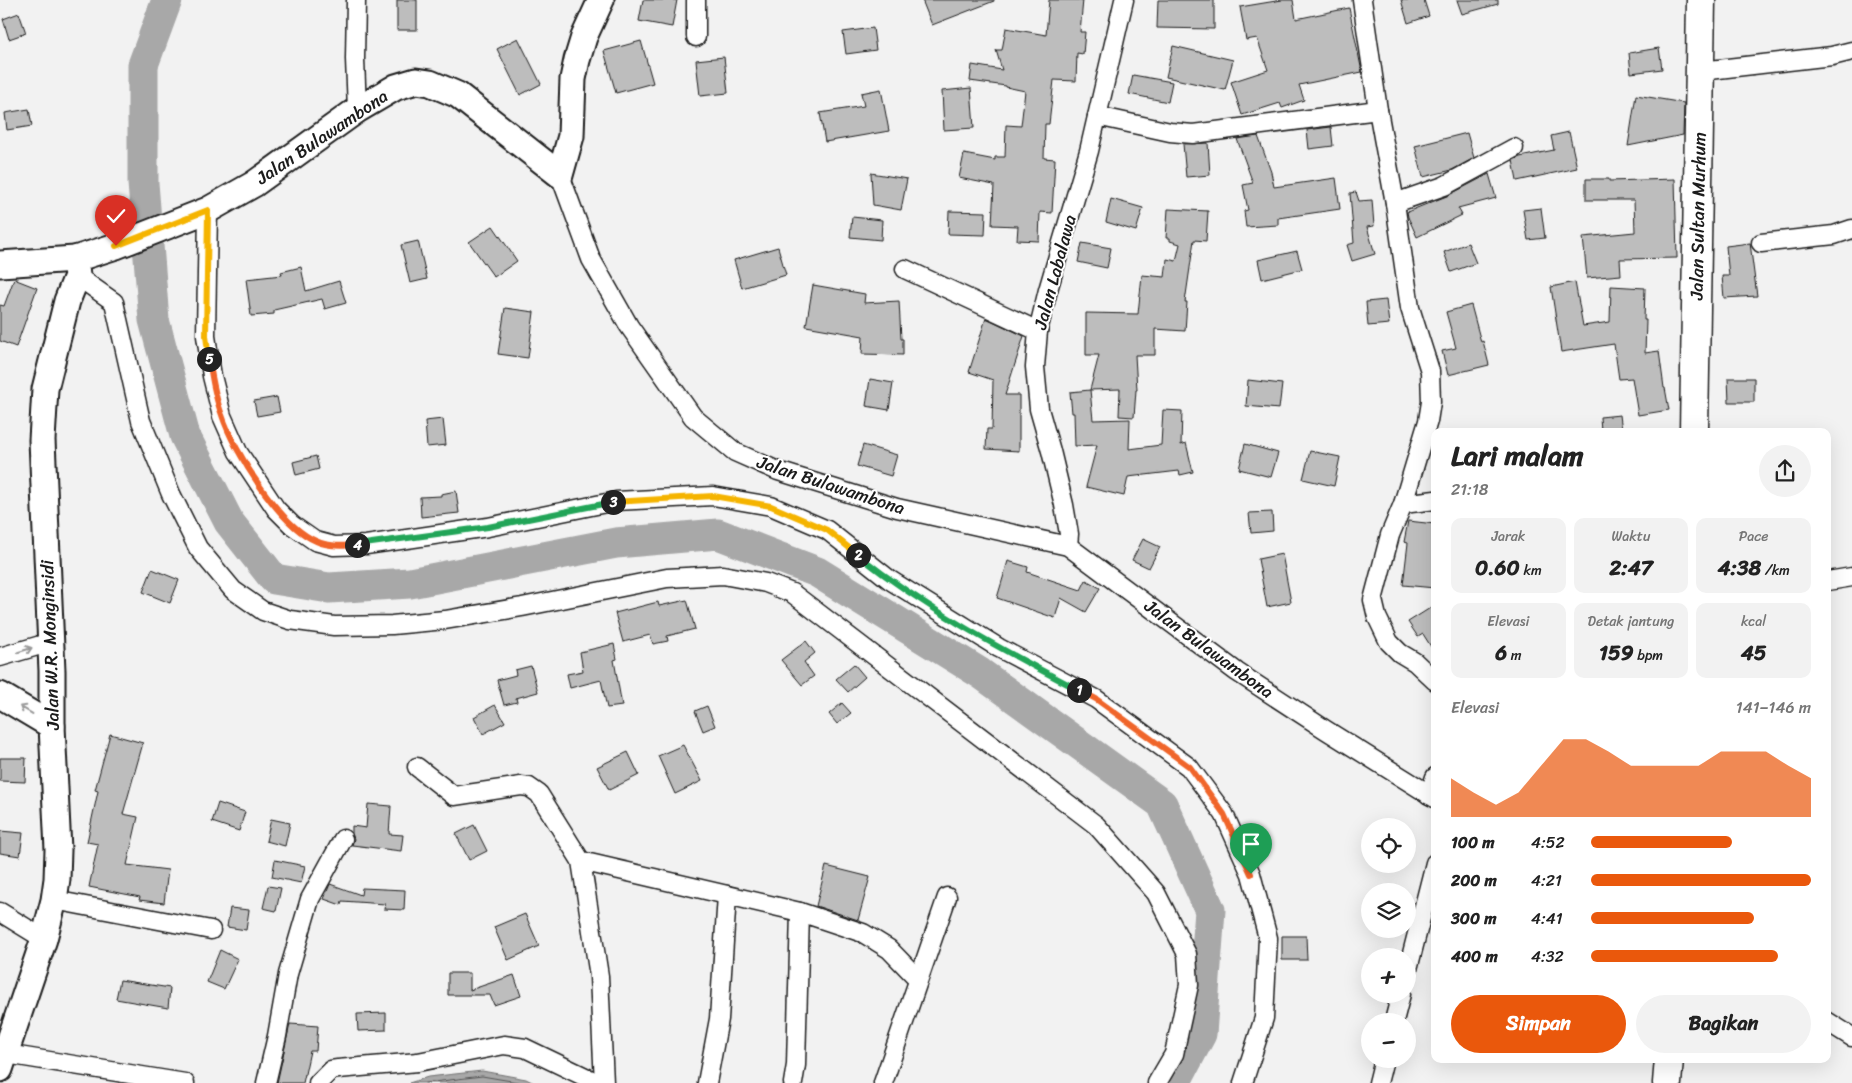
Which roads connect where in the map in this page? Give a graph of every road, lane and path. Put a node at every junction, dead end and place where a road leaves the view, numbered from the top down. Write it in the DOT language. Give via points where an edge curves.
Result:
graph roads {
  1 [pos="356,0"];
  2 [pos="601,0"];
  3 [pos="696,0"];
  4 [pos="1124,0"];
  5 [pos="1362,0"];
  6 [pos="1701,0"];
  7 [pos="696,37"];
  8 [pos="1852,50"];
  9 [pos="1701,71"];
  10 [pos="357,110"];
  11 [pos="1378,110"];
  12 [pos="1097,116"];
  13 [pos="1514,148"];
  14 [pos="560,174"];
  15 [pos="1395,203"];
  16 [pos="208,210"];
  17 [pos="1852,228"];
  18 [pos="1761,243"];
  19 [pos="0,264"];
  20 [pos="76,268"];
  21 [pos="905,269"];
  22 [pos="1038,331"];
  23 [pos="1694,428"];
  24 [pos="1431,500"];
  25 [pos="1403,504"];
  26 [pos="1068,546"];
  27 [pos="1852,577"];
  28 [pos="1831,580"];
  29 [pos="51,642"];
  30 [pos="0,658"];
  31 [pos="1431,678"];
  32 [pos="0,695"];
  33 [pos="52,726"];
  34 [pos="417,767"];
  35 [pos="1431,796"];
  36 [pos="343,839"];
  37 [pos="582,861"];
  38 [pos="1431,879"];
  39 [pos="727,895"];
  40 [pos="947,897"];
  41 [pos="54,900"];
  42 [pos="0,912"];
  43 [pos="800,912"];
  44 [pos="212,930"];
  45 [pos="44,939"];
  46 [pos="1413,948"];
  47 [pos="918,979"];
  48 [pos="1831,1024"];
  49 [pos="1852,1037"];
  50 [pos="2,1059"];
  51 [pos="1669,1063"];
  52 [pos="1382,1068"];
  53 [pos="185,1083"];
  54 [pos="266,1083"];
  55 [pos="318,1083"];
  56 [pos="598,1083"];
  57 [pos="604,1083"];
  58 [pos="707,1083"];
  59 [pos="793,1083"];
  60 [pos="883,1083"];
  61 [pos="1157,1083"];
  62 [pos="1243,1083"];
  63 [pos="1378,1083"];
  64 [pos="1667,1083"];
  1 -- 10 [label="street"];
  2 -- 14 [label="main road" via="577,60 571,136"];
  3 -- 7 [label="street"];
  4 -- 12 [label="street, Jalan Labalawa"];
  5 -- 11 [label="street"];
  6 -- 9 [label="highway, Jalan Sultan Murhum"];
  8 -- 9 [label="street" via="1832,56"];
  9 -- 23 [label="highway, Jalan Sultan Murhum"];
  10 -- 14 [label="main road, Jalan Bulawambona" via="396,87 416,80 430,82 458,95"];
  10 -- 16 [label="main road, Jalan Bulawambona" via="254,184"];
  11 -- 12 [label="street" via="1194,134"];
  11 -- 15 [label="street"];
  12 -- 22 [label="street, Jalan Labalawa"];
  13 -- 15 [label="street" via="1444,186"];
  14 -- 26 [label="street, Jalan Bulawambona" via="591,259 629,326 693,417 735,452 778,471 898,508"];
  15 -- 25 [label="street" via="1410,308 1430,372 1428,421"];
  16 -- 20 [label="main road, Jalan Bulawambona" via="116,246"];
  16 -- 62 [label="street" via="206,336 222,416 238,452 276,509 316,541 334,546 366,545 488,527 616,501 713,496 771,506 827,530 890,580 999,648 1096,699 1190,767 1224,814 1251,874 1268,938 1264,1018"];
  17 -- 18 [label="street" via="1834,235"];
  19 -- 20 [label="main road"];
  20 -- 29 [label="main road, Jalan W.R. Monginsidi" via="43,404"];
  20 -- 61 [label="street" via="116,308 141,421 171,494 198,548 232,590 263,611 290,620 334,626 392,625 522,608 667,578 723,575 766,583 800,598 1096,825 1156,893 1187,954 1189,985 1174,1054"];
  21 -- 22 [label="street"];
  22 -- 26 [label="street, Jalan Labalawa" via="1035,367 1039,409 1064,505"];
  24 -- 25 [label="street"];
  25 -- 31 [label="street" via="1390,535 1373,600 1376,617 1390,642"];
  26 -- 35 [label="street, Jalan Bulawambona" via="1237,672"];
  27 -- 28 [label="street"];
  30 -- 29 [label="street, one-way"];
  29 -- 33 [label="main road, Jalan W.R. Monginsidi"];
  33 -- 32 [label="main road, one-way"];
  33 -- 41 [label="main road, Jalan W.R. Monginsidi" via="58,850"];
  34 -- 37 [label="street" via="454,796 529,787 549,807"];
  36 -- 54 [label="street" via="310,899 288,974"];
  37 -- 39 [label="street"];
  37 -- 57 [label="street" via="599,976"];
  38 -- 46 [label="street"];
  39 -- 43 [label="street"];
  39 -- 58 [label="street" via="719,1019"];
  40 -- 47 [label="street"];
  41 -- 44 [label="street"];
  41 -- 45 [label="main road, Jalan W.R. Monginsidi"];
  42 -- 45 [label="street"];
  43 -- 47 [label="street" via="864,933 889,949"];
  43 -- 59 [label="street"];
  45 -- 50 [label="main road, Jalan W.R. Monginsidi"];
  47 -- 60 [label="street"];
  48 -- 49 [label="street"];
  50 -- 53 [label="street"];
  51 -- 64 [label="highway"];
  52 -- 63 [label="street"];
  55 -- 56 [label="street" via="331,1070 418,1062 504,1045 525,1048"];
}
